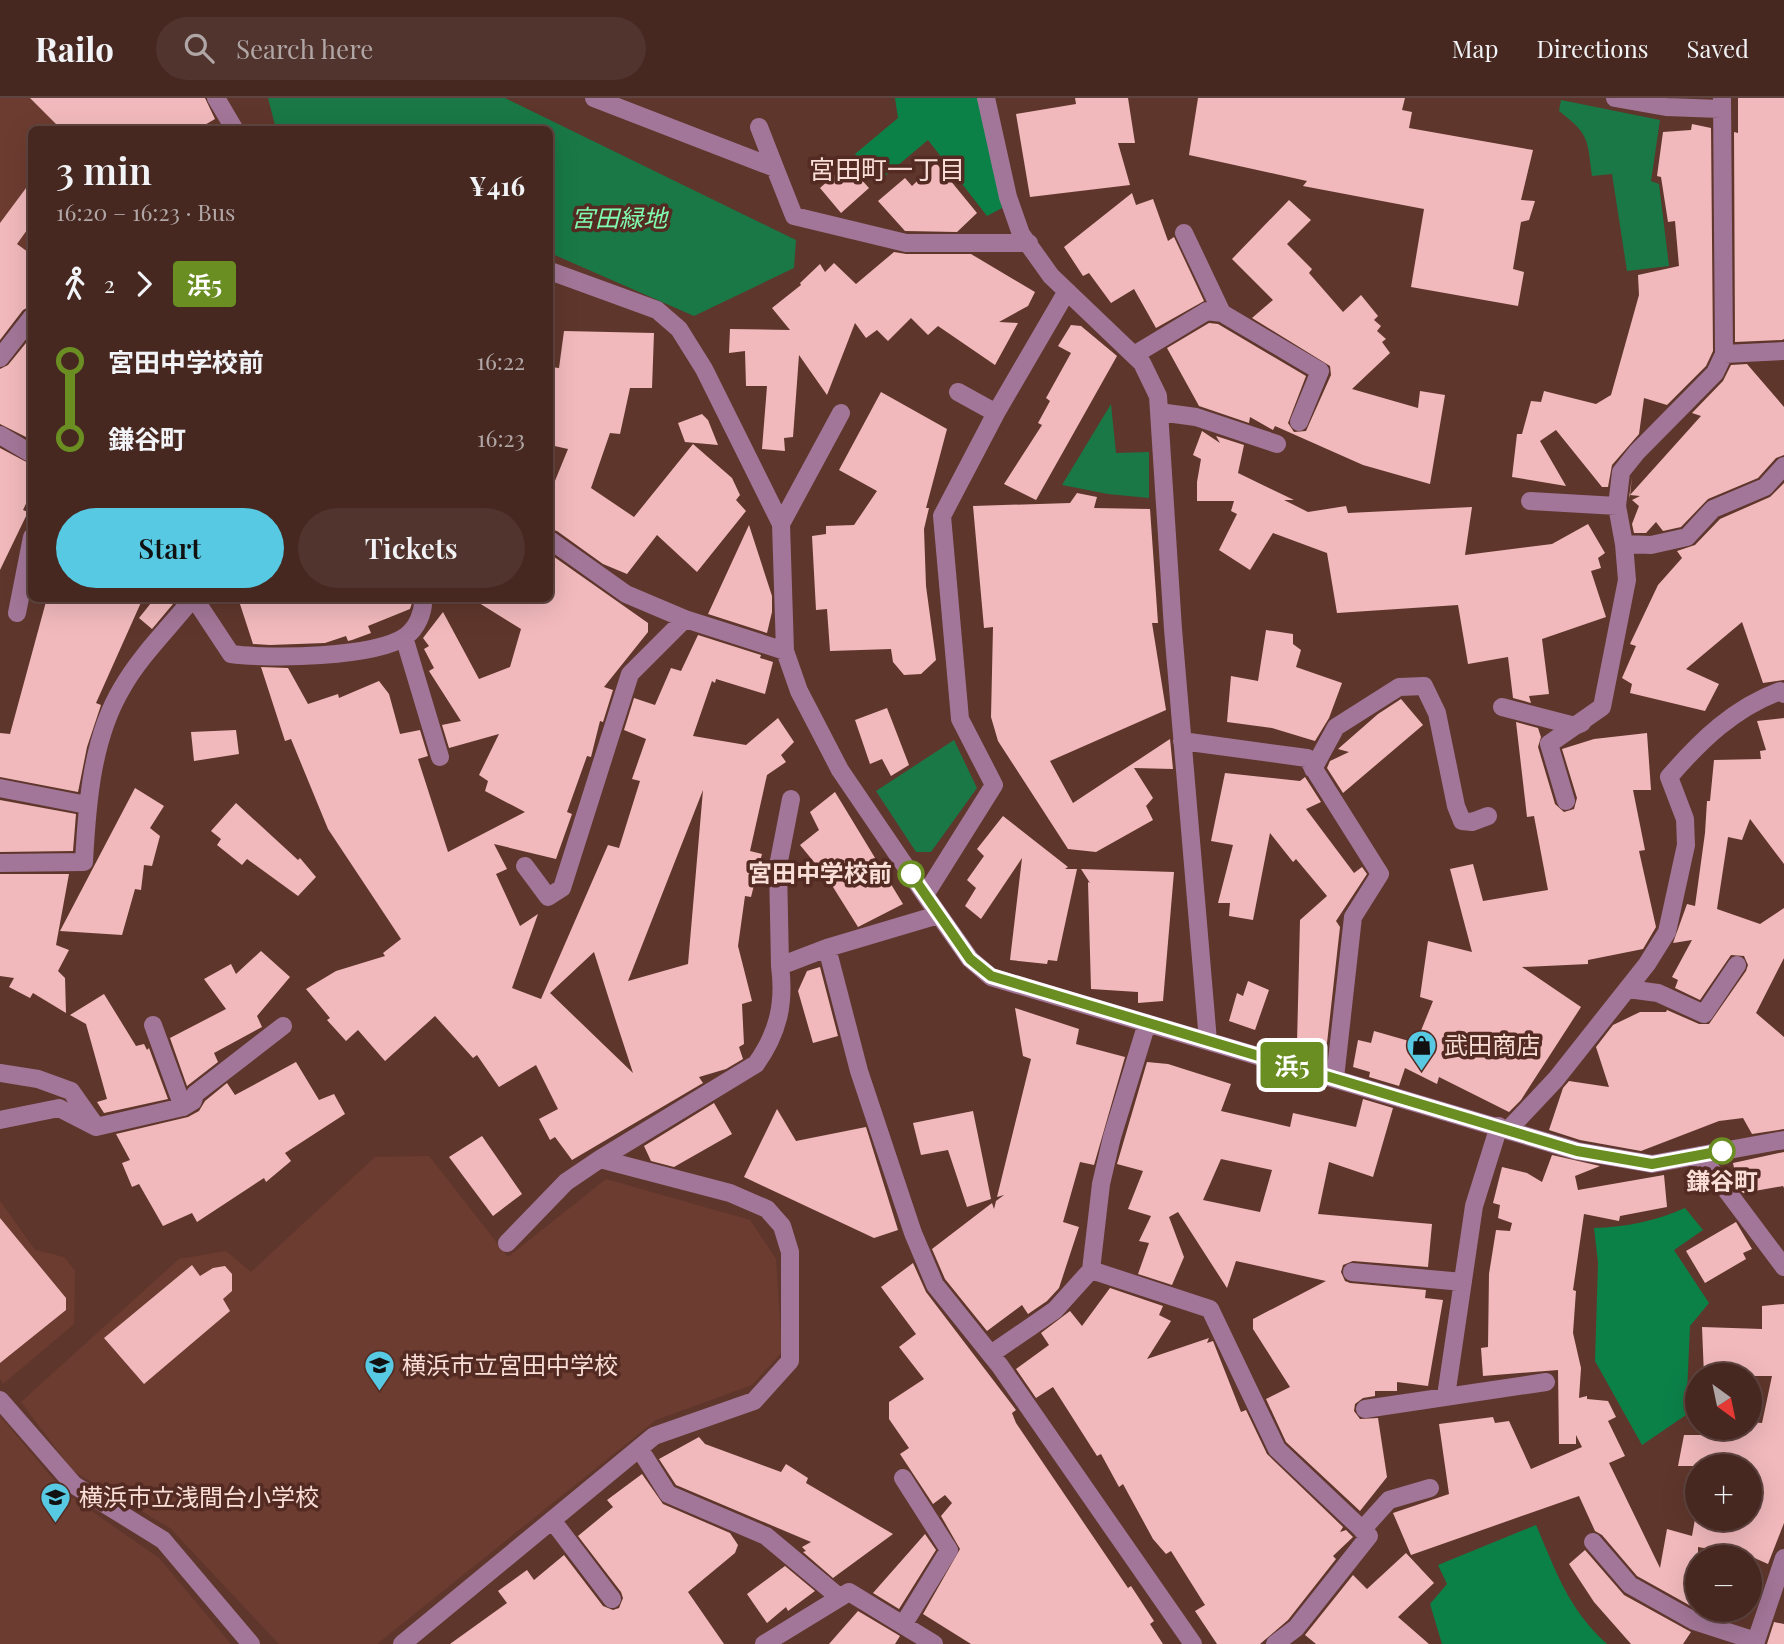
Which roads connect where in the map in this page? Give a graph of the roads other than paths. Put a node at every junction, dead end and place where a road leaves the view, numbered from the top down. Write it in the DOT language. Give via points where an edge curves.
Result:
graph roads {
  1 [pos="216,98"];
  2 [pos="594,98"];
  3 [pos="986,98"];
  4 [pos="1615,98"];
  5 [pos="1721,104"];
  6 [pos="232,126"];
  7 [pos="760,127"];
  8 [pos="775,168"];
  9 [pos="1184,233"];
  10 [pos="1029,243"];
  11 [pos="553,272"];
  12 [pos="1067,291"];
  13 [pos="1223,313"];
  14 [pos="26,336"];
  15 [pos="1784,351"];
  16 [pos="1724,354"];
  17 [pos="1134,355"];
  18 [pos="0,358"];
  19 [pos="958,392"];
  20 [pos="1159,412"];
  21 [pos="841,413"];
  22 [pos="996,413"];
  23 [pos="1299,422"];
  24 [pos="0,435"];
  25 [pos="1277,444"];
  26 [pos="28,452"];
  27 [pos="1784,466"];
  28 [pos="1530,501"];
  29 [pos="1617,506"];
  30 [pos="781,524"];
  31 [pos="553,542"];
  32 [pos="1624,544"];
  33 [pos="28,557"];
  34 [pos="190,602"];
  35 [pos="196,602"];
  36 [pos="424,602"];
  37 [pos="17,613"];
  38 [pos="685,619"];
  39 [pos="404,637"];
  40 [pos="785,650"];
  41 [pos="1784,694"];
  42 [pos="1502,707"];
  43 [pos="1605,715"];
  44 [pos="1575,726"];
  45 [pos="1182,741"];
  46 [pos="440,757"];
  47 [pos="1314,769"];
  48 [pos="0,788"];
  49 [pos="792,799"];
  50 [pos="1566,801"];
  51 [pos="87,806"];
  52 [pos="1488,816"];
  53 [pos="0,863"];
  54 [pos="524,866"];
  55 [pos="925,895"];
  56 [pos="938,915"];
  57 [pos="827,948"];
  58 [pos="1737,965"];
  59 [pos="780,966"];
  60 [pos="1628,989"];
  61 [pos="1147,1023"];
  62 [pos="153,1025"];
  63 [pos="283,1027"];
  64 [pos="1208,1041"];
  65 [pos="0,1073"];
  66 [pos="1335,1078"];
  67 [pos="183,1107"];
  68 [pos="0,1120"];
  69 [pos="1504,1127"];
  70 [pos="96,1128"];
  71 [pos="1784,1140"];
  72 [pos="1700,1155"];
  73 [pos="600,1159"];
  74 [pos="507,1243"];
  75 [pos="1784,1267"];
  76 [pos="1091,1270"];
  77 [pos="1352,1272"];
  78 [pos="1463,1282"];
  79 [pos="991,1354"];
  80 [pos="1546,1382"];
  81 [pos="1446,1396"];
  82 [pos="0,1400"];
  83 [pos="1366,1409"];
  84 [pos="639,1448"];
  85 [pos="903,1478"];
  86 [pos="1430,1488"];
  87 [pos="552,1520"];
  88 [pos="1362,1530"];
  89 [pos="1593,1542"];
  90 [pos="1784,1558"];
  91 [pos="839,1597"];
  92 [pos="612,1599"];
  93 [pos="903,1625"];
  94 [pos="1755,1642"];
  95 [pos="251,1644"];
  96 [pos="402,1644"];
  97 [pos="764,1644"];
  98 [pos="934,1644"];
  99 [pos="1193,1644"];
  100 [pos="1275,1644"];
  1 -- 6 [label="street"];
  2 -- 8 [label="street"];
  3 -- 10 [label="street" via="1008,197 1021,234"];
  4 -- 5 [label="street" via="1666,107"];
  5 -- 16 [label="street"];
  7 -- 8 [label="street"];
  8 -- 10 [label="street" via="794,216 906,243"];
  9 -- 13 [label="street"];
  10 -- 12 [label="street"];
  11 -- 30 [label="street" via="657,310 679,329 704,369"];
  12 -- 17 [label="street"];
  12 -- 22 [label="street"];
  13 -- 17 [label="street" via="1207,311"];
  13 -- 23 [label="street" via="1320,371"];
  14 -- 18 [label="street"];
  15 -- 16 [label="street"];
  16 -- 29 [label="street" via="1715,373 1621,472"];
  17 -- 20 [label="street" via="1158,396"];
  19 -- 22 [label="street"];
  20 -- 25 [label="street" via="1196,416"];
  20 -- 45 [label="street"];
  21 -- 30 [label="street"];
  22 -- 55 [label="street" via="942,516 960,719 994,785"];
  24 -- 26 [label="street"];
  27 -- 32 [label="street" via="1765,487 1713,509 1687,537 1651,545"];
  28 -- 29 [label="street"];
  29 -- 32 [label="street"];
  30 -- 40 [label="street"];
  31 -- 38 [label="street" via="626,594"];
  32 -- 44 [label="street" via="1627,580 1602,706"];
  33 -- 37 [label="street"];
  34 -- 51 [label="street" via="121,688 97,750"];
  35 -- 39 [label="street" via="231,654 289,659 384,646"];
  36 -- 39 [label="street" via="416,625"];
  38 -- 40 [label="street"];
  38 -- 54 [label="street" via="630,674 562,888 548,897"];
  39 -- 46 [label="street"];
  40 -- 55 [label="street" via="799,691 840,769"];
  41 -- 60 [label="street" via="1780,691 1752,702 1719,725 1669,777 1685,819 1686,845 1667,932"];
  42 -- 44 [label="street"];
  43 -- 44 [label="street"];
  44 -- 50 [label="street" via="1549,744"];
  45 -- 47 [label="street" via="1307,758"];
  45 -- 64 [label="street"];
  47 -- 52 [label="street" via="1336,727 1399,687 1424,686 1437,713 1462,821"];
  47 -- 66 [label="street" via="1380,874 1353,917"];
  48 -- 51 [label="street"];
  49 -- 59 [label="street" via="778,866"];
  51 -- 53 [label="street" via="84,862"];
  55 -- 56 [label="street"];
  56 -- 57 [label="street"];
  56 -- 61 [label="street" via="970,959 991,976"];
  57 -- 59 [label="street"];
  57 -- 79 [label="street" via="859,1071 913,1233 935,1285"];
  58 -- 60 [label="street" via="1704,1014 1658,993"];
  59 -- 73 [label="street" via="780,1017 771,1044 757,1064"];
  60 -- 69 [label="street" via="1556,1079"];
  61 -- 64 [label="street"];
  61 -- 76 [label="street" via="1104,1172"];
  62 -- 67 [label="street"];
  63 -- 67 [label="street"];
  64 -- 66 [label="street"];
  65 -- 70 [label="street" via="38,1079 71,1091"];
  66 -- 69 [label="street"];
  67 -- 70 [label="street"];
  68 -- 70 [label="street" via="59,1108"];
  69 -- 72 [label="street" via="1577,1151 1652,1164"];
  69 -- 78 [label="street" via="1474,1206"];
  71 -- 72 [label="street"];
  72 -- 75 [label="street"];
  73 -- 74 [label="street" via="566,1182"];
  73 -- 84 [label="street" via="730,1193 767,1209 782,1226 790,1252 790,1361 754,1401 682,1424"];
  76 -- 79 [label="street" via="1055,1310"];
  76 -- 88 [label="street" via="1210,1309 1277,1449"];
  77 -- 78 [label="street"];
  78 -- 81 [label="street"];
  79 -- 99 [label="street"];
  80 -- 81 [label="street"];
  81 -- 83 [label="street"];
  82 -- 95 [label="street" via="74,1485 163,1540"];
  84 -- 87 [label="street"];
  84 -- 91 [label="street" via="668,1494 766,1536"];
  85 -- 93 [label="street" via="949,1550"];
  86 -- 88 [label="street" via="1389,1500"];
  87 -- 92 [label="street"];
  87 -- 96 [label="street"];
  88 -- 100 [label="street" via="1369,1536 1296,1628"];
  89 -- 94 [label="street" via="1630,1584 1694,1621"];
  90 -- 94 [label="street"];
  91 -- 93 [label="street" via="849,1592"];
  91 -- 97 [label="street"];
  93 -- 98 [label="street"];
}
